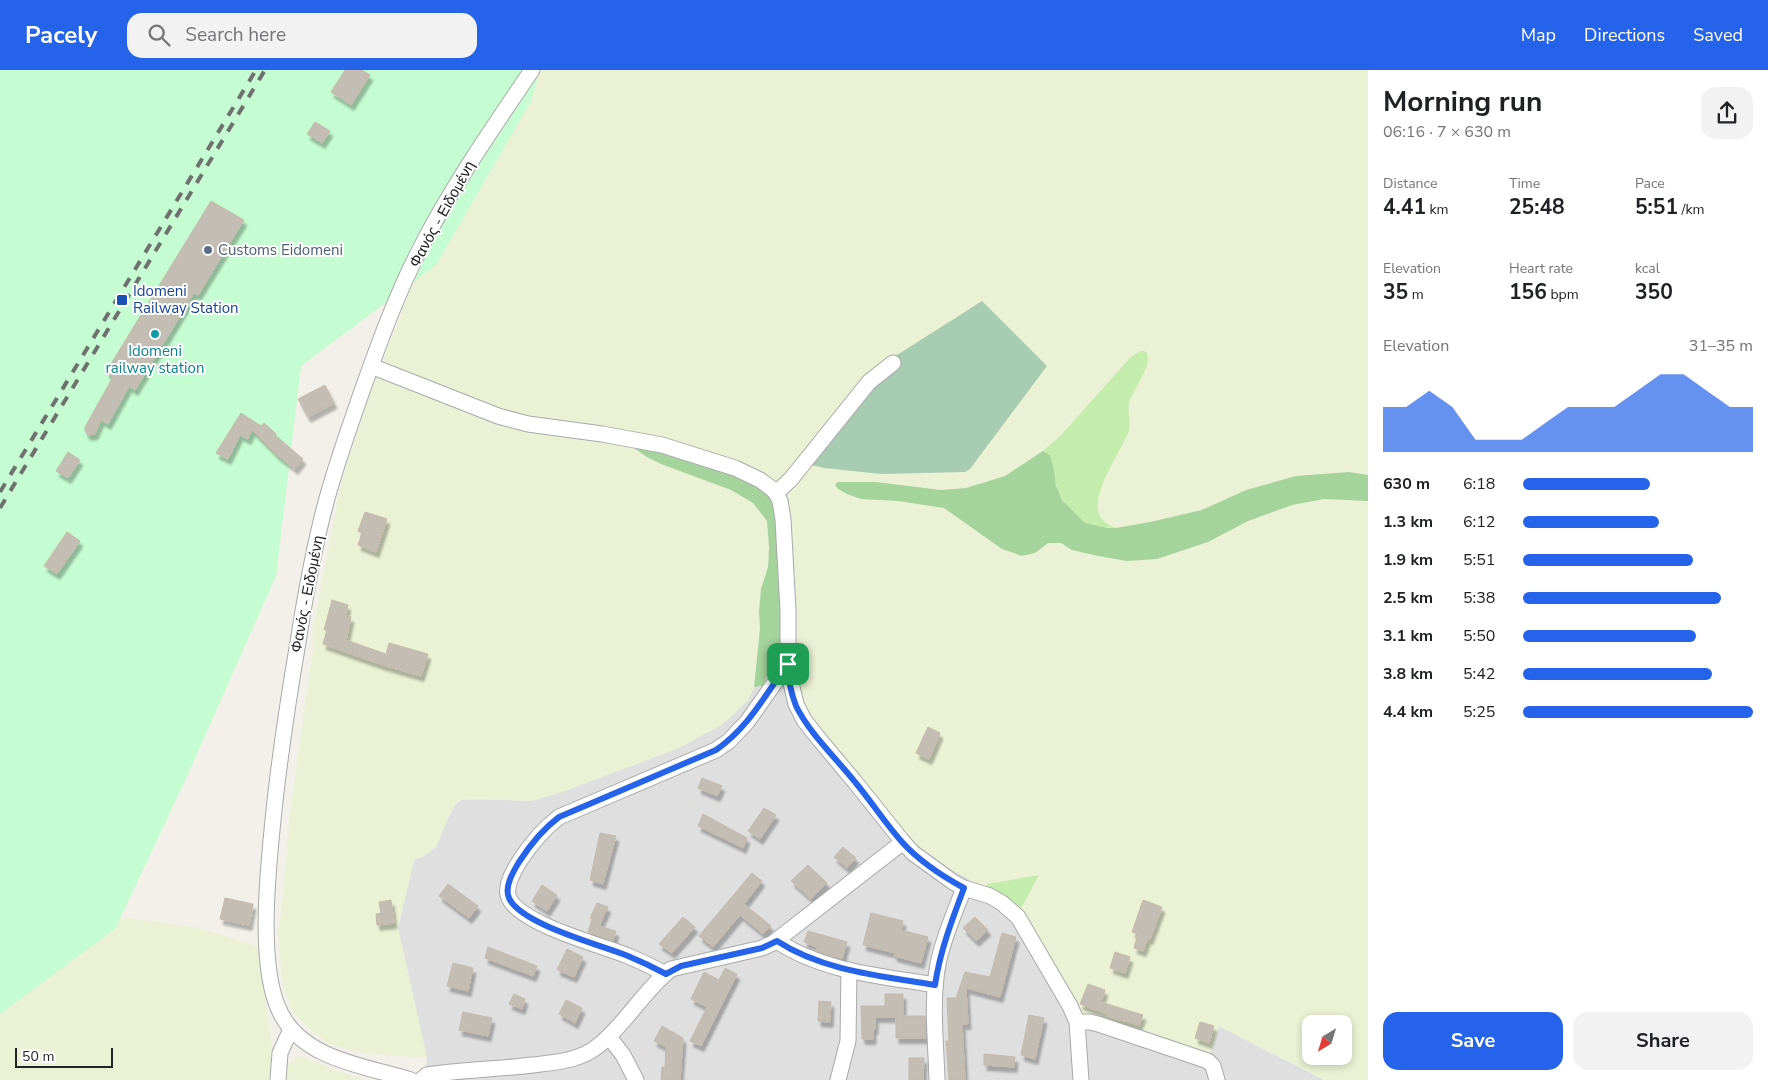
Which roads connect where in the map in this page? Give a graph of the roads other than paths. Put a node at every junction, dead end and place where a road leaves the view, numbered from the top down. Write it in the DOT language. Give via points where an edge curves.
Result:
graph roads {
  1 [pos="532,70"];
  2 [pos="893,363"];
  3 [pos="371,366"];
  4 [pos="776,493"];
  5 [pos="788,664"];
  6 [pos="902,842"];
  7 [pos="964,888"];
  8 [pos="777,941"];
  9 [pos="849,970"];
  10 [pos="666,974"];
  11 [pos="935,985"];
  12 [pos="1077,1022"];
  13 [pos="291,1029"];
  14 [pos="609,1037"];
  15 [pos="278,1080"];
  16 [pos="411,1080"];
  17 [pos="421,1080"];
  18 [pos="636,1080"];
  19 [pos="838,1080"];
  20 [pos="937,1080"];
  21 [pos="1081,1080"];
  22 [pos="1217,1080"];
  1 -- 3 [label="street, Φανός - Ειδομένη" via="435,221 398,297"];
  2 -- 4 [label="street" via="869,382 791,479"];
  3 -- 4 [label="street" via="511,420 637,439 694,454 750,475"];
  3 -- 13 [label="street, Φανός - Ειδομένη" via="321,524 305,600 276,785 267,876 267,955 275,1001"];
  4 -- 5 [label="street" via="783,519"];
  5 -- 6 [label="street" via="791,689 804,720"];
  5 -- 10 [label="street" via="747,722 729,741 692,762 559,817 524,854 512,877 508,894 513,905 534,920"];
  6 -- 7 [label="street" via="939,873"];
  6 -- 8 [label="street"];
  7 -- 11 [label="street" via="943,943"];
  7 -- 12 [label="street" via="990,896 1018,917"];
  8 -- 9 [label="street" via="810,958"];
  8 -- 10 [label="street" via="762,948 681,966"];
  9 -- 11 [label="street"];
  9 -- 19 [label="street" via="848,1041"];
  10 -- 14 [label="street" via="659,978"];
  11 -- 20 [label="street"];
  12 -- 21 [label="street"];
  12 -- 22 [label="street" via="1098,1024 1208,1061"];
  13 -- 15 [label="street" via="280,1053"];
  13 -- 16 [label="street, Φανός - Ειδομένη" via="326,1053"];
  14 -- 17 [label="street" via="586,1054 565,1060 427,1075"];
  14 -- 18 [label="street"];
}
